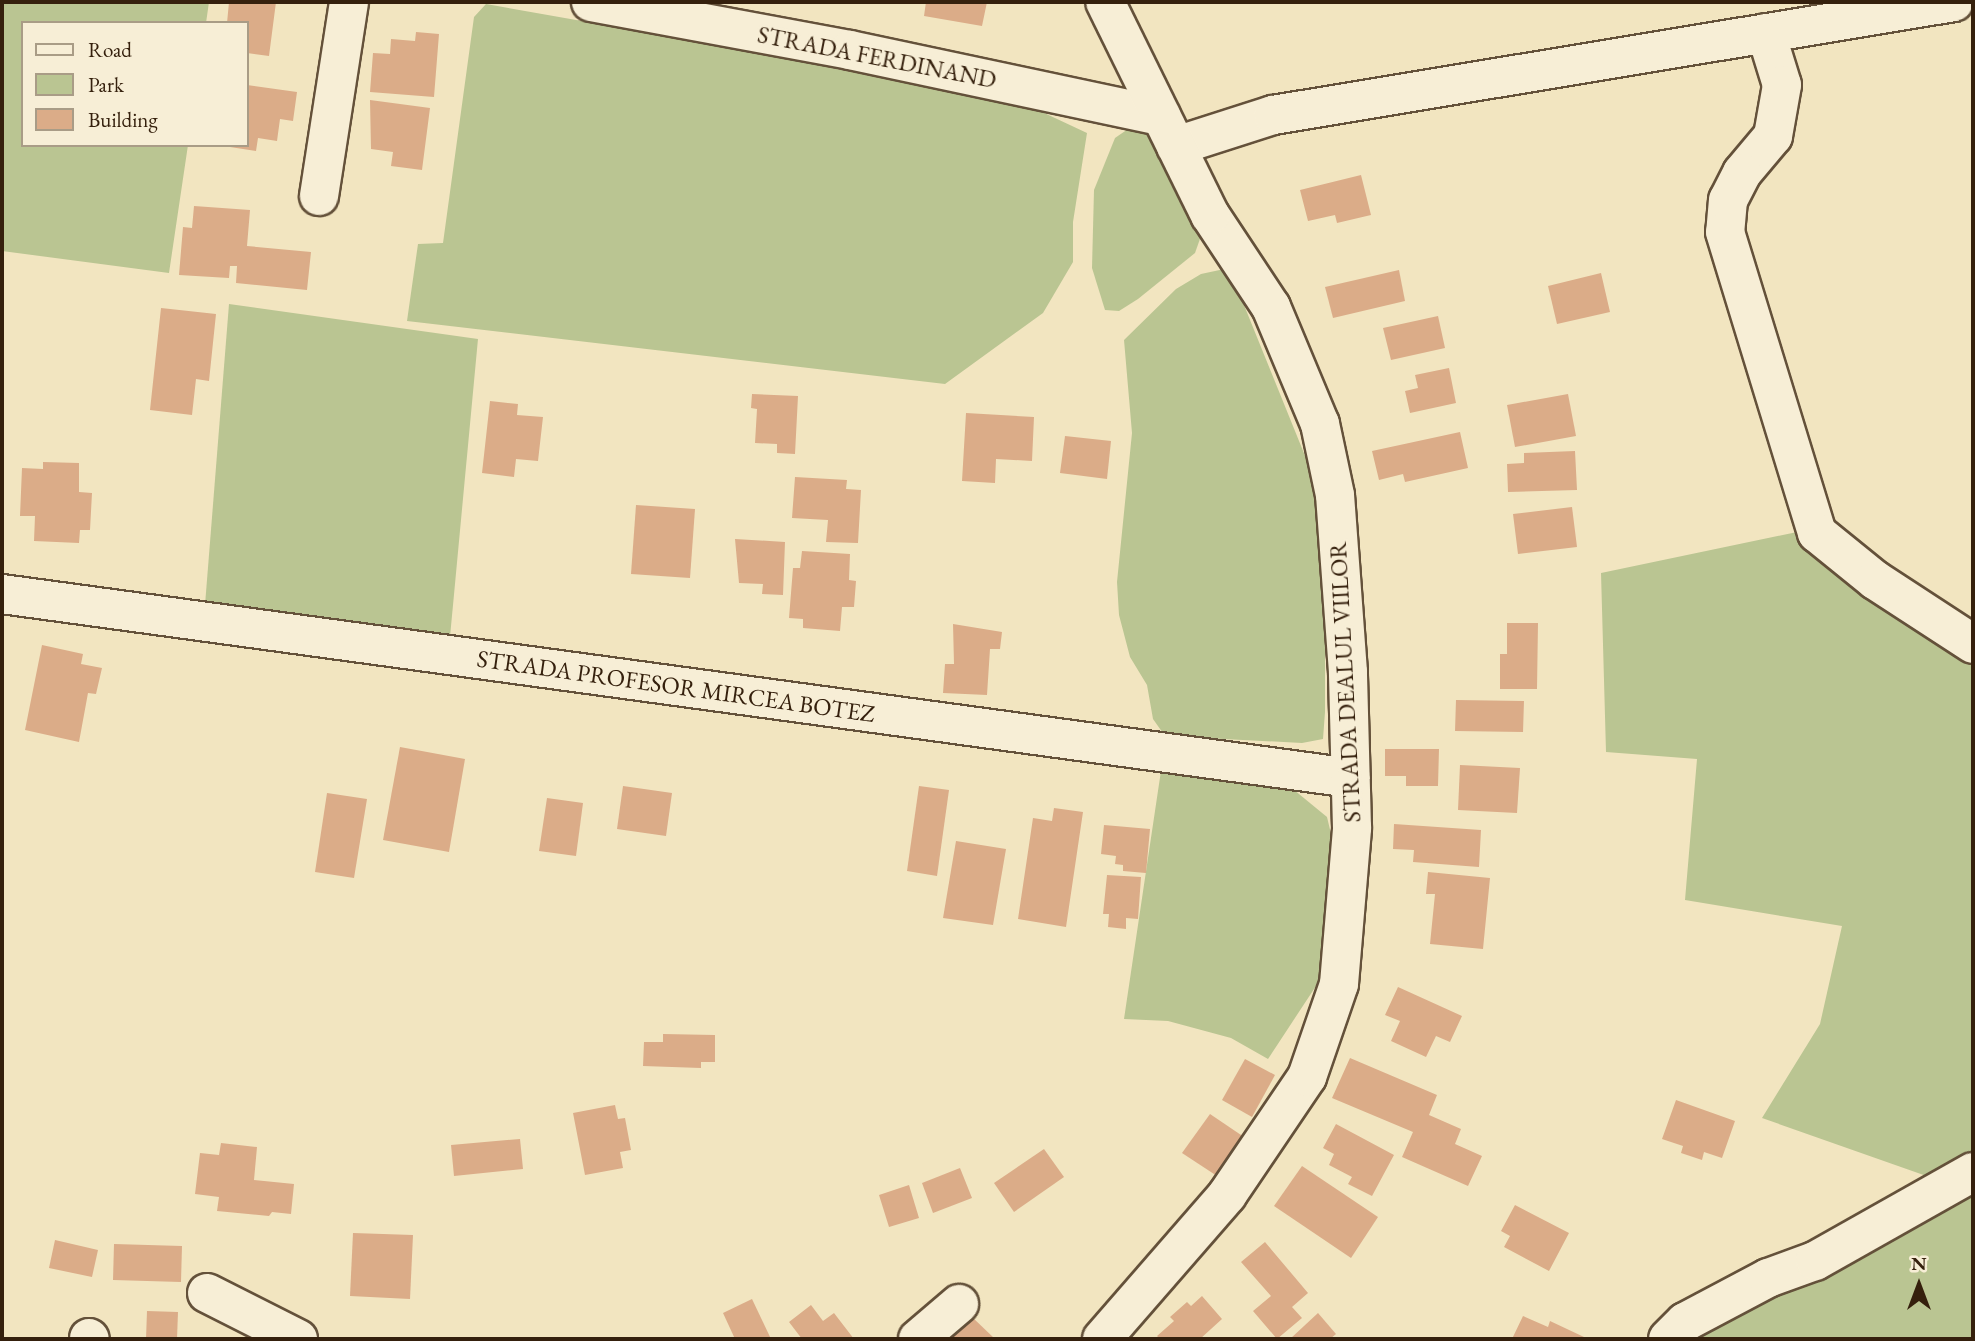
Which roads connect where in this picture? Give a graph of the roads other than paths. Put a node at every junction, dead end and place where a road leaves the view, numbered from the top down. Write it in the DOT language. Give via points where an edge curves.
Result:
graph roads {
  1 [pos="349,2"];
  2 [pos="591,2"];
  3 [pos="1105,2"];
  4 [pos="1954,2"];
  5 [pos="1766,33"];
  6 [pos="1169,131"];
  7 [pos="319,197"];
  8 [pos="2,594"];
  9 [pos="1973,644"];
  10 [pos="1351,778"];
  11 [pos="1973,1172"];
  12 [pos="207,1293"];
  13 [pos="960,1304"];
  14 [pos="298,1339"];
  15 [pos="918,1339"];
  16 [pos="1102,1339"];
  17 [pos="1668,1339"];
  1 -- 7 [label="street"];
  2 -- 6 [label="street, STRADA FERDINAND" via="850,50"];
  3 -- 6 [label="street, STRADA DEALUL VIILOR"];
  4 -- 5 [label="street"];
  5 -- 6 [label="street"];
  5 -- 9 [label="street" via="1782,85 1773,136 1742,173 1728,200 1725,232 1817,533 1875,580"];
  6 -- 10 [label="street, STRADA DEALUL VIILOR" via="1210,215 1270,307 1320,424 1335,495"];
  8 -- 10 [label="street, STRADA PROFESOR MIRCEA BOTEZ"];
  10 -- 16 [label="street, STRADA DEALUL VIILOR" via="1345,948 1333,1011 1307,1077 1227,1195"];
  11 -- 17 [label="street" via="1815,1261 1768,1278 1685,1322"];
  12 -- 14 [label="street"];
  13 -- 15 [label="street"];
}
